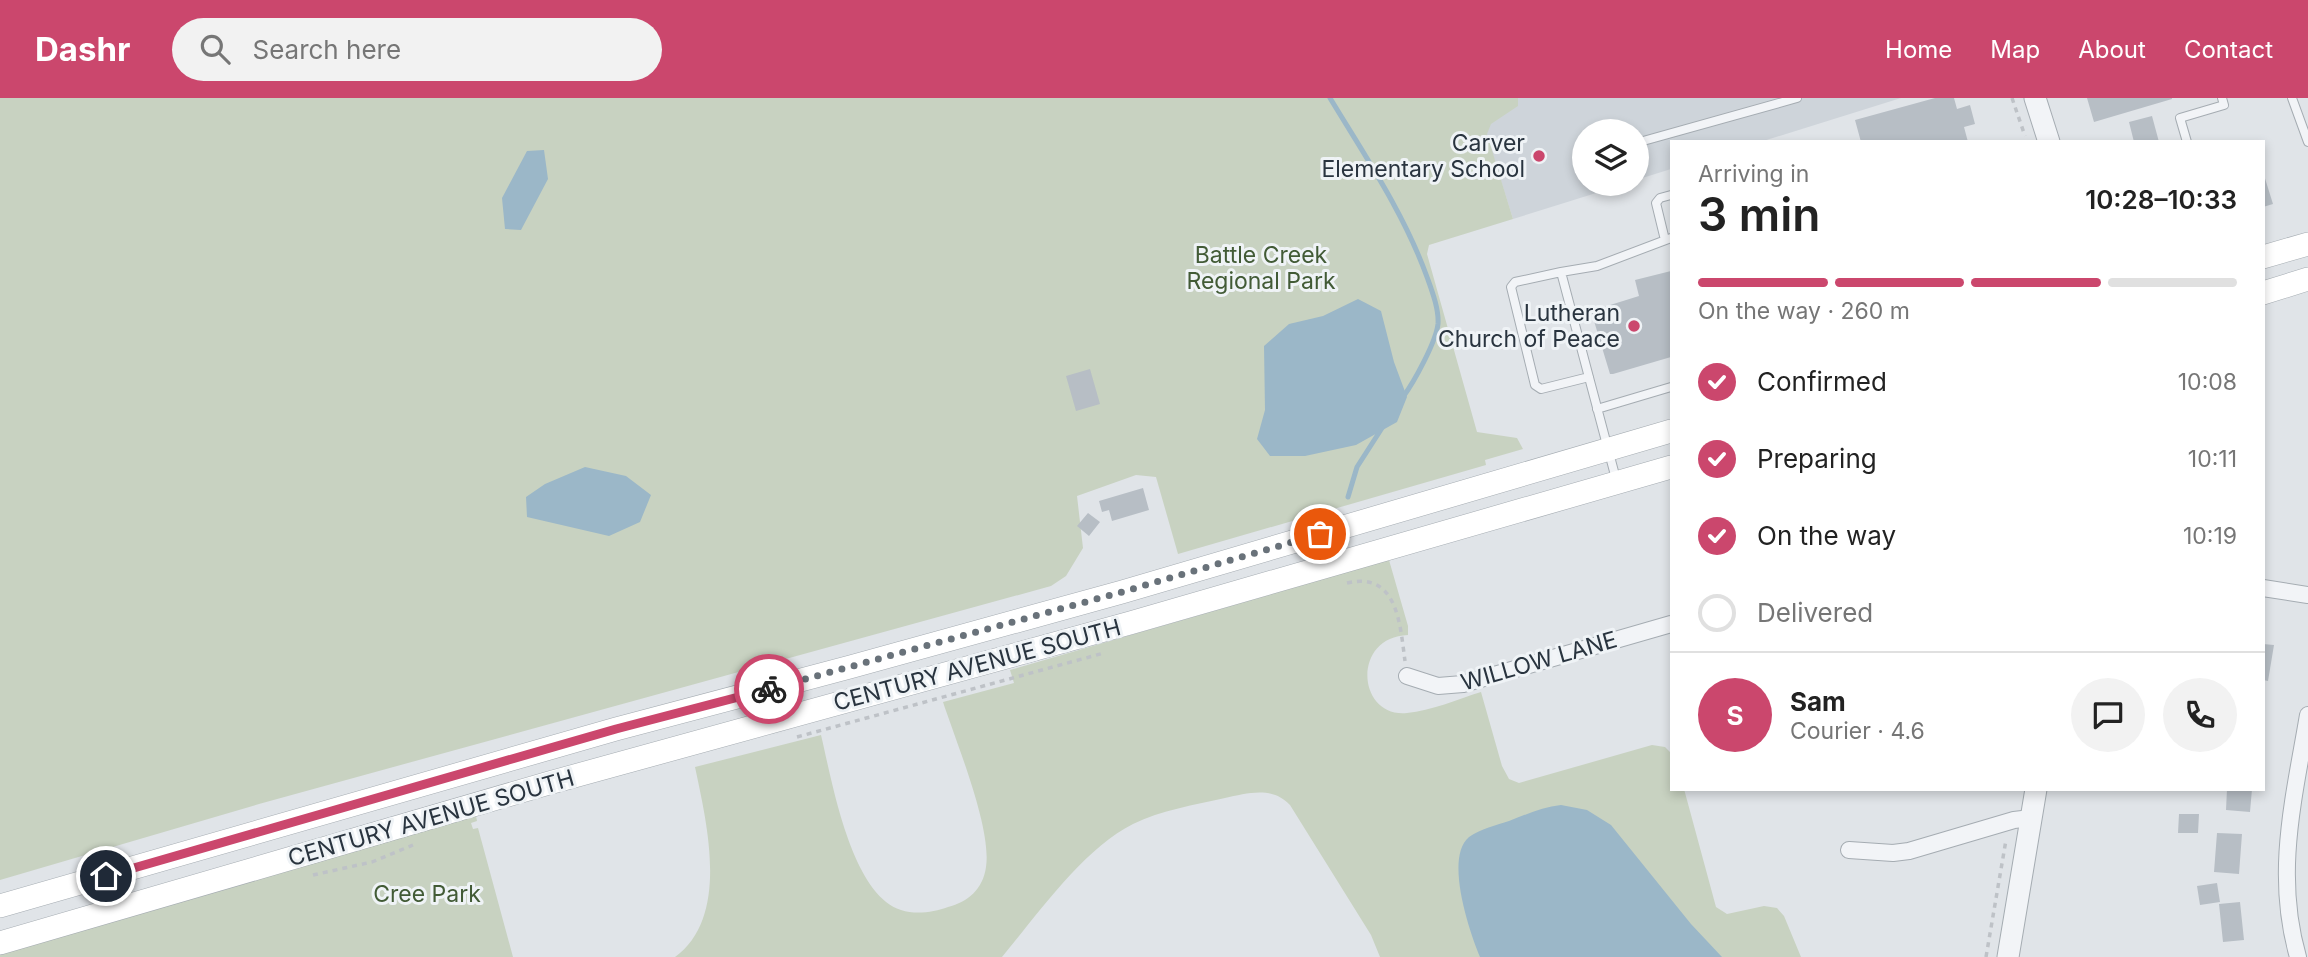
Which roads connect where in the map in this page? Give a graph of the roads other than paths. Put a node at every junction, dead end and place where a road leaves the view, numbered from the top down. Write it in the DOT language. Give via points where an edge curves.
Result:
graph roads {
  1 [pos="1797,98"];
  2 [pos="2035,98"];
  3 [pos="2222,98"];
  4 [pos="2292,98"];
  5 [pos="1649,139"];
  6 [pos="2048,140"];
  7 [pos="2186,140"];
  8 [pos="2308,142"];
  9 [pos="1670,195"];
  10 [pos="1668,239"];
  11 [pos="2308,244"];
  12 [pos="2265,255"];
  13 [pos="1562,272"];
  14 [pos="2308,279"];
  15 [pos="2265,292"];
  16 [pos="1589,377"];
  17 [pos="1670,387"];
  18 [pos="1597,410"];
  19 [pos="1670,431"];
  20 [pos="1607,450"];
  21 [pos="1670,467"];
  22 [pos="1617,482"];
  23 [pos="2265,588"];
  24 [pos="2308,595"];
  25 [pos="1670,624"];
  26 [pos="1408,676"];
  27 [pos="2308,715"];
  28 [pos="2036,791"];
  29 [pos="2031,818"];
  30 [pos="1849,850"];
  31 [pos="0,906"];
  32 [pos="0,943"];
  33 [pos="2008,957"];
  34 [pos="2298,957"];
  1 -- 5 [label="lane"];
  2 -- 6 [label="street"];
  3 -- 7 [label="lane" via="2224,105 2180,118"];
  4 -- 8 [label="lane"];
  9 -- 10 [label="lane" via="1656,203"];
  10 -- 13 [label="lane" via="1597,267"];
  11 -- 12 [label="main road"];
  13 -- 16 [label="lane"];
  13 -- 16 [label="lane" via="1515,282 1511,288 1535,385 1541,389"];
  14 -- 15 [label="main road"];
  16 -- 18 [label="lane"];
  17 -- 18 [label="lane"];
  18 -- 20 [label="lane"];
  19 -- 20 [label="main road, CENTURY AVENUE SOUTH"];
  20 -- 22 [label="lane"];
  20 -- 31 [label="main road, CENTURY AVENUE SOUTH" via="1122,592 604,732"];
  21 -- 22 [label="main road, CENTURY AVENUE SOUTH"];
  22 -- 32 [label="main road, CENTURY AVENUE SOUTH" via="1116,627 561,779"];
  23 -- 24 [label="street"];
  25 -- 26 [label="street, WILLOW LANE" via="1463,684 1438,686"];
  27 -- 34 [label="street" via="2287,839 2289,920"];
  28 -- 29 [label="street"];
  29 -- 30 [label="street" via="1909,851"];
  29 -- 33 [label="street"];
}
